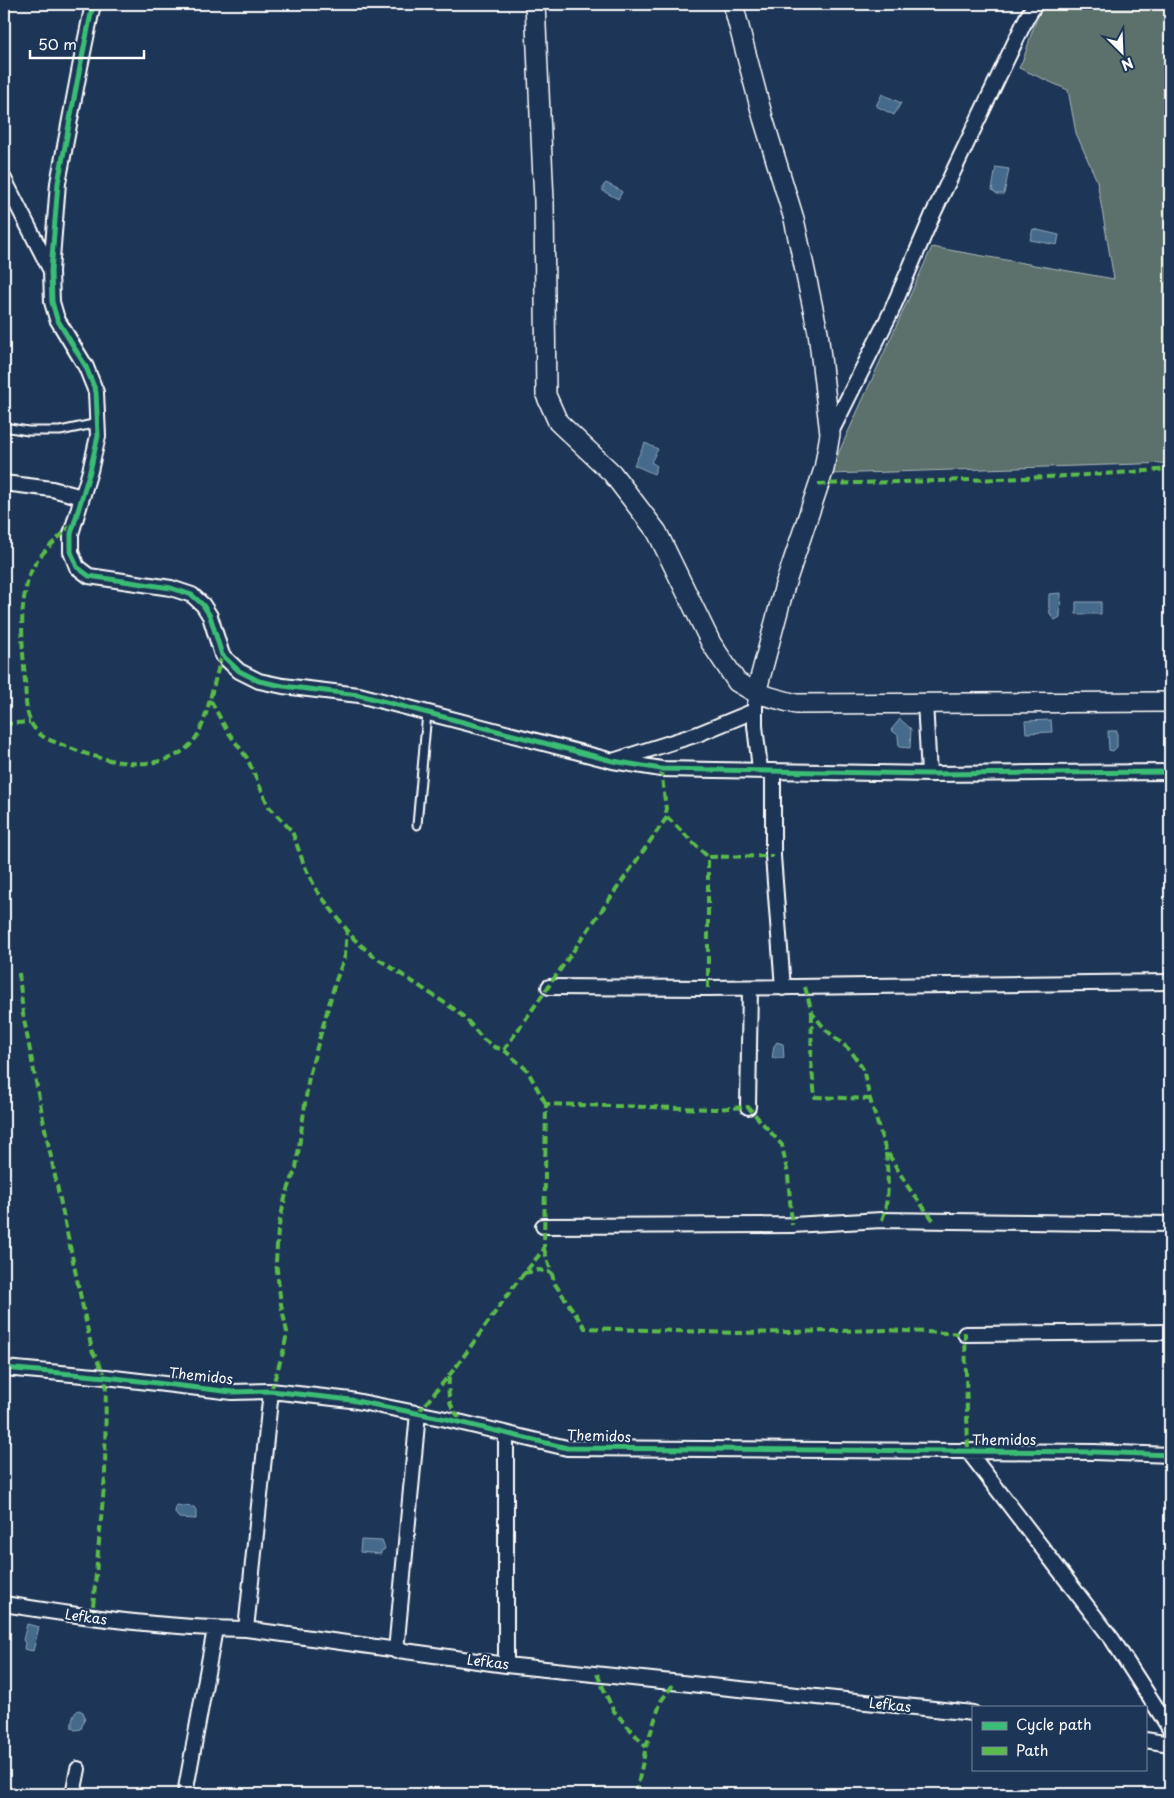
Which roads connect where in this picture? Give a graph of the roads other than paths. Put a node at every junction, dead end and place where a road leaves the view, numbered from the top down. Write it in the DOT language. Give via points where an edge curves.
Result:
graph roads {
  1 [pos="94,4"];
  2 [pos="535,4"];
  3 [pos="733,4"];
  4 [pos="1035,4"];
  5 [pos="4,179"];
  6 [pos="51,271"];
  7 [pos="98,423"];
  8 [pos="4,427"];
  9 [pos="830,434"];
  10 [pos="4,483"];
  11 [pos="82,497"];
  12 [pos="755,702"];
  13 [pos="925,702"];
  14 [pos="1170,702"];
  15 [pos="427,713"];
  16 [pos="613,761"];
  17 [pos="766,770"];
  18 [pos="1170,772"];
  19 [pos="929,774"];
  20 [pos="418,825"];
  21 [pos="1170,982"];
  22 [pos="548,987"];
  23 [pos="750,988"];
  24 [pos="783,988"];
  25 [pos="748,1107"];
  26 [pos="1170,1224"];
  27 [pos="543,1226"];
  28 [pos="1170,1332"];
  29 [pos="965,1334"];
  30 [pos="4,1368"];
  31 [pos="271,1391"];
  32 [pos="418,1413"];
  33 [pos="506,1434"];
  34 [pos="968,1451"];
  35 [pos="1170,1455"];
  36 [pos="4,1604"];
  37 [pos="215,1629"];
  38 [pos="246,1629"];
  39 [pos="396,1651"];
  40 [pos="506,1664"];
  41 [pos="972,1713"];
  42 [pos="1170,1728"];
  43 [pos="1146,1740"];
  44 [pos="1170,1744"];
  45 [pos="78,1769"];
  46 [pos="73,1794"];
  47 [pos="185,1794"];
  1 -- 6 [label="street" via="58,183"];
  2 -- 12 [label="street" via="544,201 546,395 558,422 612,473 657,532 711,643"];
  3 -- 9 [label="street" via="794,219 818,332"];
  4 -- 9 [label="street" via="933,214 891,312"];
  5 -- 6 [label="street"];
  6 -- 7 [label="street" via="52,302 57,319 86,367 96,392"];
  7 -- 8 [label="lane" via="60,431"];
  7 -- 11 [label="street" via="98,436"];
  9 -- 12 [label="street" via="824,469 786,585"];
  10 -- 11 [label="street" via="52,489"];
  11 -- 15 [label="street" via="70,534 71,552 77,567 89,576 170,588 192,595 210,616 222,655 239,672 259,681 359,695"];
  12 -- 13 [label="street"];
  12 -- 16 [label="street" via="698,734"];
  12 -- 17 [label="street"];
  13 -- 14 [label="street"];
  13 -- 19 [label="street"];
  15 -- 16 [label="street"];
  15 -- 20 [label="lane"];
  16 -- 17 [label="street" via="661,769"];
  17 -- 19 [label="street"];
  17 -- 24 [label="street"];
  18 -- 19 [label="street"];
  21 -- 24 [label="street"];
  22 -- 23 [label="street"];
  23 -- 24 [label="street"];
  23 -- 25 [label="street"];
  26 -- 27 [label="street" via="882,1220 792,1225"];
  28 -- 29 [label="street"];
  30 -- 31 [label="street, Themidos" via="232,1392"];
  31 -- 32 [label="street, Themidos" via="351,1400"];
  31 -- 38 [label="street"];
  32 -- 33 [label="street, Themidos"];
  32 -- 39 [label="street"];
  33 -- 34 [label="street, Themidos" via="567,1448"];
  33 -- 40 [label="street"];
  34 -- 35 [label="street, Themidos"];
  34 -- 42 [label="street" via="1112,1639"];
  36 -- 37 [label="street, Lefkas" via="92,1618"];
  37 -- 38 [label="street, Lefkas"];
  37 -- 47 [label="street"];
  38 -- 39 [label="street, Lefkas"];
  39 -- 40 [label="street, Lefkas"];
  40 -- 41 [label="street, Lefkas"];
  43 -- 44 [label="street"];
  45 -- 46 [label="street"];
}
